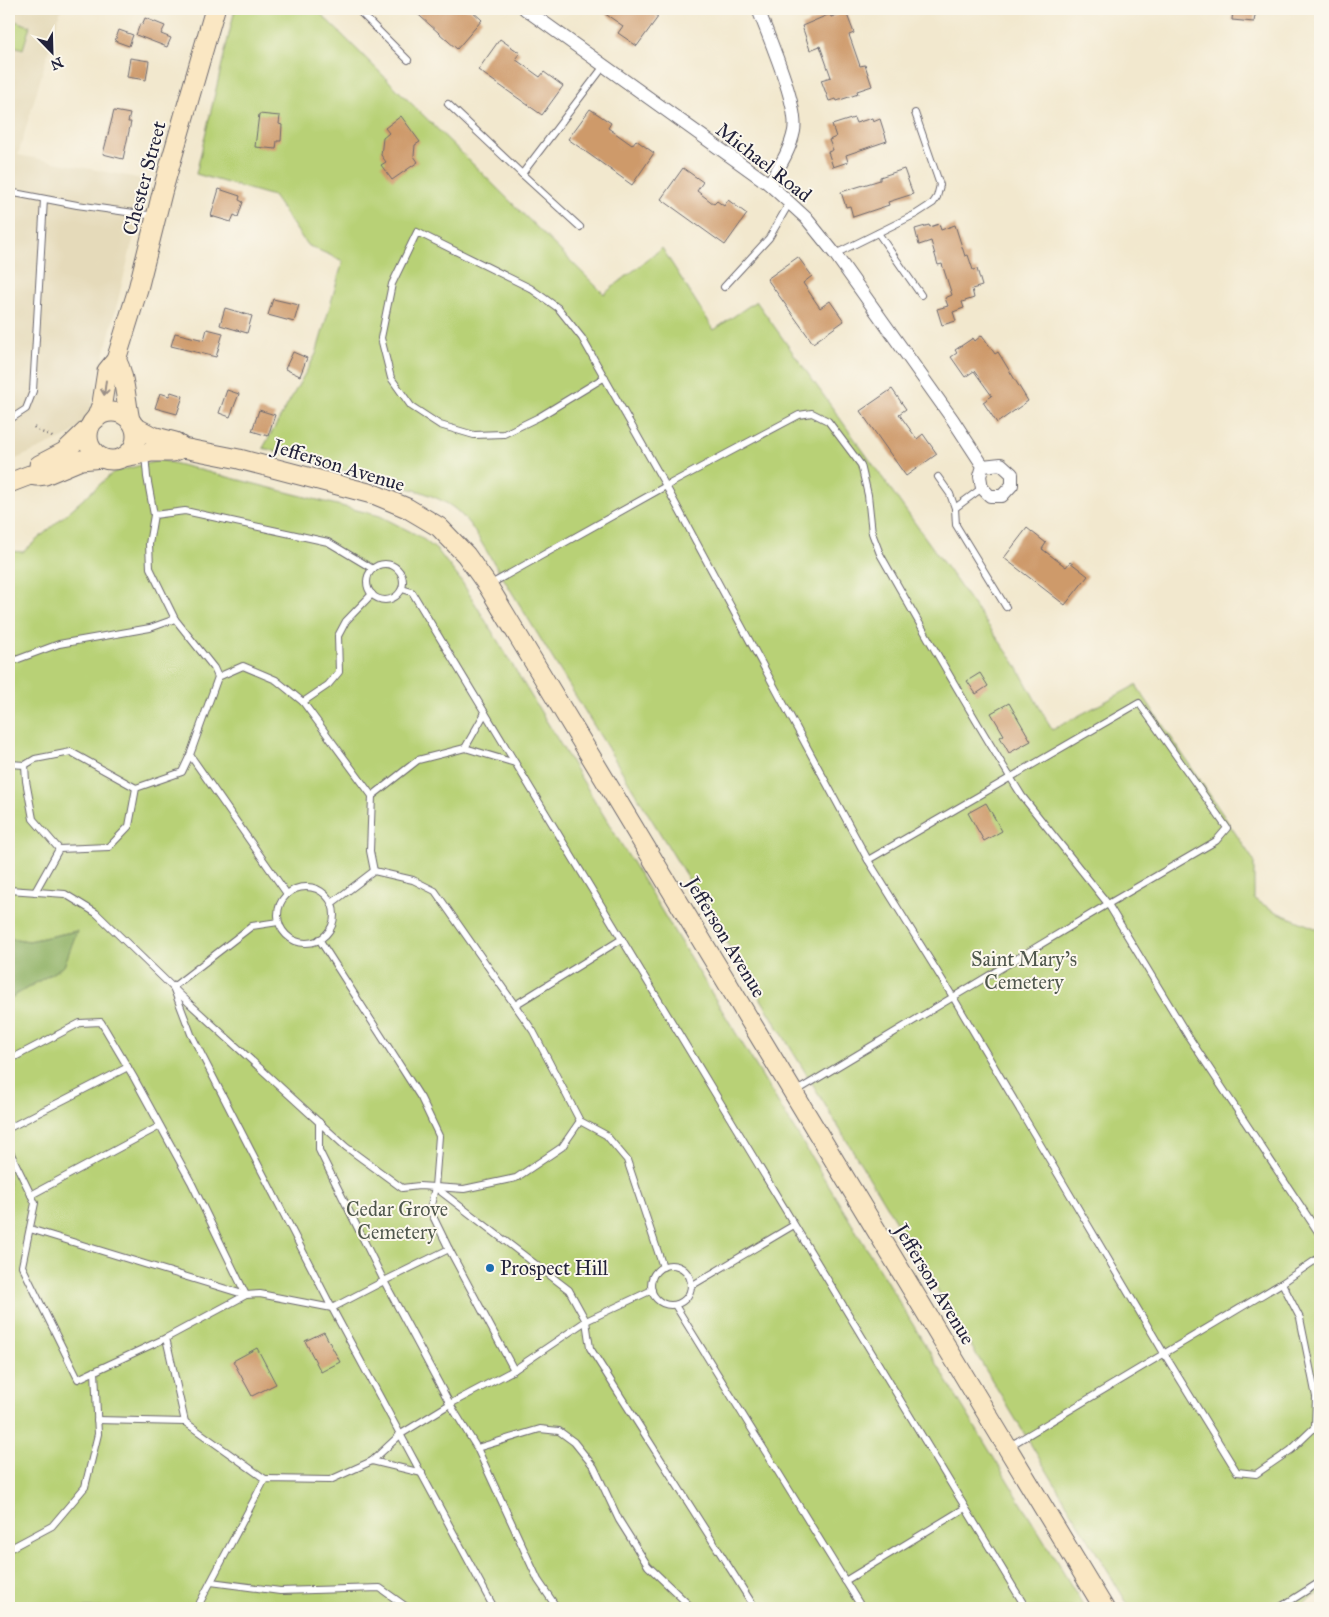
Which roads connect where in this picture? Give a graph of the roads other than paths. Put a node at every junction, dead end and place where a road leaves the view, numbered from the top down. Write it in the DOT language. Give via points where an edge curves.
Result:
graph roads {
  1 [pos="215,9"];
  2 [pos="357,9"];
  3 [pos="525,9"];
  4 [pos="758,9"];
  5 [pos="408,60"];
  6 [pos="604,66"];
  7 [pos="448,104"];
  8 [pos="915,113"];
  9 [pos="522,174"];
  10 [pos="769,184"];
  11 [pos="9,192"];
  12 [pos="44,199"];
  13 [pos="790,202"];
  14 [pos="156,216"];
  15 [pos="580,227"];
  16 [pos="878,233"];
  17 [pos="834,254"];
  18 [pos="724,287"];
  19 [pos="921,295"];
  20 [pos="116,360"];
  21 [pos="605,377"];
  22 [pos="9,420"];
  23 [pos="92,423"];
  24 [pos="133,423"];
  25 [pos="183,448"];
  26 [pos="145,453"];
  27 [pos="124,457"];
  28 [pos="102,458"];
  29 [pos="983,466"];
  30 [pos="30,475"];
  31 [pos="938,477"];
  32 [pos="9,483"];
  33 [pos="666,486"];
  34 [pos="982,488"];
  35 [pos="954,508"];
  36 [pos="154,515"];
  37 [pos="373,569"];
  38 [pos="488,586"];
  39 [pos="402,589"];
  40 [pos="372,594"];
  41 [pos="1006,607"];
  42 [pos="175,619"];
  43 [pos="10,663"];
  44 [pos="218,676"];
  45 [pos="303,702"];
  46 [pos="485,713"];
  47 [pos="466,748"];
  48 [pos="190,755"];
  49 [pos="515,763"];
  50 [pos="9,764"];
  51 [pos="25,764"];
  52 [pos="1010,778"];
  53 [pos="136,788"];
  54 [pos="372,796"];
  55 [pos="59,850"];
  56 [pos="868,860"];
  57 [pos="374,871"];
  58 [pos="9,890"];
  59 [pos="35,892"];
  60 [pos="287,894"];
  61 [pos="332,903"];
  62 [pos="1108,904"];
  63 [pos="278,922"];
  64 [pos="319,939"];
  65 [pos="622,939"];
  66 [pos="174,987"];
  67 [pos="953,997"];
  68 [pos="515,1005"];
  69 [pos="9,1060"];
  70 [pos="128,1067"];
  71 [pos="794,1093"];
  72 [pos="580,1121"];
  73 [pos="319,1122"];
  74 [pos="160,1126"];
  75 [pos="9,1128"];
  76 [pos="9,1150"];
  77 [pos="435,1187"];
  78 [pos="31,1196"];
  79 [pos="794,1225"];
  80 [pos="30,1229"];
  81 [pos="1320,1235"];
  82 [pos="449,1249"];
  83 [pos="1320,1257"];
  84 [pos="663,1267"];
  85 [pos="384,1281"];
  86 [pos="1282,1283"];
  87 [pos="691,1286"];
  88 [pos="652,1290"];
  89 [pos="246,1295"];
  90 [pos="675,1305"];
  91 [pos="332,1308"];
  92 [pos="586,1321"];
  93 [pos="166,1338"];
  94 [pos="1165,1354"];
  95 [pos="95,1370"];
  96 [pos="514,1370"];
  97 [pos="450,1404"];
  98 [pos="97,1420"];
  99 [pos="185,1422"];
  100 [pos="401,1434"];
  101 [pos="1007,1447"];
  102 [pos="477,1448"];
  103 [pos="372,1461"];
  104 [pos="422,1473"];
  105 [pos="266,1479"];
  106 [pos="965,1508"];
  107 [pos="9,1549"];
  108 [pos="845,1581"];
  109 [pos="211,1582"];
  110 [pos="1320,1582"];
  111 [pos="197,1608"];
  112 [pos="408,1608"];
  113 [pos="494,1608"];
  114 [pos="557,1608"];
  115 [pos="692,1608"];
  116 [pos="755,1608"];
  117 [pos="862,1608"];
  118 [pos="1026,1608"];
  119 [pos="1104,1608"];
  120 [pos="1278,1608"];
  1 -- 14 [label="main road, Chester Street"];
  2 -- 5 [label="lane"];
  3 -- 6 [label="street, Michael Road"];
  4 -- 10 [label="street" via="792,104 794,130 786,156"];
  6 -- 9 [label="lane"];
  6 -- 10 [label="street, Michael Road"];
  7 -- 9 [label="lane"];
  8 -- 16 [label="lane" via="940,185 937,197 916,214"];
  9 -- 15 [label="lane"];
  10 -- 13 [label="street, Michael Road"];
  11 -- 12 [label="lane"];
  12 -- 14 [label="lane"];
  12 -- 22 [label="lane" via="33,391 26,409"];
  13 -- 17 [label="street, Michael Road"];
  13 -- 18 [label="lane" via="769,238"];
  14 -- 20 [label="main road, Chester Street"];
  16 -- 17 [label="lane"];
  16 -- 19 [label="lane"];
  17 -- 29 [label="street, Michael Road"];
  20 -- 23 [label="main road, Chester Street, one-way" via="107,371 102,403"];
  20 -- 24 [label="main road" via="122,372 124,394"];
  21 -- 21 [label="lane" via="504,434 474,435 440,425 411,406 391,378 381,338 392,284 417,232 530,288 558,308 582,338"];
  21 -- 33 [label="lane"];
  23 -- 24 [label="main road" via="102,414 113,412"];
  23 -- 28 [label="main road" via="88,437 90,446"];
  23 -- 30 [label="main road" via="64,452 38,466"];
  24 -- 25 [label="main road, Jefferson Avenue" via="152,436 175,442"];
  24 -- 27 [label="main road" via="135,445"];
  25 -- 26 [label="main road, Jefferson Avenue" via="173,452"];
  25 -- 38 [label="main road, Jefferson Avenue" via="376,496 407,508 439,527 466,555"];
  26 -- 27 [label="main road, Jefferson Avenue"];
  26 -- 36 [label="lane"];
  27 -- 28 [label="main road" via="115,460"];
  28 -- 30 [label="main road" via="81,460 41,476"];
  29 -- 34 [label="street" via="980,476"];
  29 -- 34 [label="street" via="1001,464 1012,474 1012,485 1002,496 990,496"];
  30 -- 32 [label="main road"];
  31 -- 35 [label="lane" via="950,494"];
  33 -- 38 [label="lane"];
  33 -- 52 [label="lane" via="799,416 812,413 828,421 860,465 872,533 880,554"];
  33 -- 56 [label="lane"];
  34 -- 35 [label="lane"];
  35 -- 41 [label="lane" via="956,525"];
  36 -- 37 [label="lane" via="185,511 328,542"];
  36 -- 42 [label="lane" via="149,544 150,568"];
  37 -- 39 [label="lane" via="385,564 396,568 403,578"];
  37 -- 40 [label="lane" via="367,583"];
  38 -- 71 [label="main road, Jefferson Avenue"];
  39 -- 40 [label="lane" via="388,600"];
  39 -- 46 [label="lane" via="412,592"];
  40 -- 45 [label="lane" via="346,621 338,636 339,672 328,685"];
  42 -- 43 [label="lane" via="150,628 59,644"];
  42 -- 44 [label="lane"];
  44 -- 45 [label="lane" via="243,666 276,680"];
  44 -- 48 [label="lane"];
  45 -- 54 [label="lane"];
  46 -- 47 [label="lane"];
  46 -- 49 [label="lane"];
  47 -- 49 [label="lane"];
  47 -- 54 [label="lane" via="418,760"];
  48 -- 53 [label="lane" via="182,772"];
  48 -- 60 [label="lane"];
  49 -- 65 [label="lane"];
  50 -- 51 [label="lane"];
  51 -- 53 [label="lane" via="71,752"];
  51 -- 55 [label="lane" via="33,819"];
  52 -- 56 [label="lane"];
  52 -- 62 [label="lane"];
  52 -- 62 [label="lane" via="1139,703 1227,828 1216,841"];
  53 -- 55 [label="lane" via="128,826 109,847"];
  54 -- 57 [label="lane" via="370,851"];
  55 -- 59 [label="lane"];
  56 -- 67 [label="lane"];
  57 -- 61 [label="lane"];
  57 -- 68 [label="lane" via="413,880 435,891"];
  58 -- 59 [label="lane"];
  59 -- 66 [label="lane" via="66,894 96,913"];
  60 -- 61 [label="lane" via="300,887 310,887 326,895"];
  60 -- 63 [label="lane" via="280,904"];
  61 -- 64 [label="lane" via="333,922 330,930"];
  62 -- 67 [label="lane"];
  62 -- 81 [label="lane" via="1188,1036"];
  63 -- 64 [label="lane" via="282,930 297,942"];
  63 -- 66 [label="lane" via="252,926"];
  64 -- 77 [label="lane" via="425,1106 439,1136"];
  65 -- 68 [label="lane"];
  65 -- 79 [label="lane"];
  66 -- 73 [label="lane"];
  66 -- 91 [label="lane" via="191,1034"];
  67 -- 71 [label="lane"];
  67 -- 94 [label="lane"];
  68 -- 72 [label="lane" via="533,1031"];
  69 -- 70 [label="lane" via="80,1023 100,1022"];
  70 -- 74 [label="lane"];
  70 -- 75 [label="lane"];
  71 -- 101 [label="main road, Jefferson Avenue"];
  72 -- 77 [label="lane" via="562,1147 516,1178 464,1189"];
  72 -- 84 [label="lane" via="606,1135 627,1160"];
  73 -- 77 [label="lane" via="346,1147 402,1188"];
  73 -- 85 [label="lane" via="319,1150"];
  74 -- 78 [label="lane"];
  74 -- 89 [label="lane"];
  76 -- 78 [label="lane"];
  77 -- 82 [label="lane" via="430,1210"];
  77 -- 92 [label="lane" via="569,1290"];
  78 -- 80 [label="lane" via="35,1203"];
  79 -- 87 [label="lane"];
  79 -- 106 [label="lane"];
  80 -- 89 [label="lane"];
  80 -- 95 [label="lane" via="22,1266 78,1379"];
  82 -- 85 [label="lane"];
  82 -- 96 [label="lane"];
  83 -- 86 [label="lane"];
  84 -- 87 [label="lane" via="682,1269"];
  84 -- 88 [label="lane" via="654,1274"];
  85 -- 91 [label="lane"];
  85 -- 97 [label="lane"];
  86 -- 94 [label="lane"];
  86 -- 94 [label="lane" via="1300,1318 1316,1397 1315,1427 1291,1450 1256,1474 1237,1472"];
  87 -- 90 [label="lane" via="686,1298"];
  88 -- 90 [label="lane" via="658,1301"];
  88 -- 92 [label="lane"];
  89 -- 91 [label="lane" via="260,1294"];
  89 -- 93 [label="lane"];
  90 -- 108 [label="lane"];
  91 -- 100 [label="lane"];
  92 -- 96 [label="lane"];
  92 -- 116 [label="lane" via="590,1348"];
  93 -- 95 [label="lane"];
  93 -- 99 [label="lane"];
  94 -- 101 [label="lane"];
  95 -- 98 [label="lane"];
  96 -- 97 [label="lane"];
  97 -- 100 [label="lane"];
  97 -- 102 [label="lane"];
  98 -- 99 [label="lane"];
  98 -- 107 [label="lane" via="98,1434 86,1487 52,1526"];
  99 -- 105 [label="lane"];
  100 -- 103 [label="lane"];
  100 -- 104 [label="lane"];
  101 -- 119 [label="main road, Jefferson Avenue"];
  102 -- 114 [label="lane" via="538,1580"];
  102 -- 115 [label="lane" via="540,1429 559,1431 574,1442 594,1467 619,1520 648,1566"];
  103 -- 104 [label="lane"];
  103 -- 105 [label="lane" via="330,1480"];
  104 -- 113 [label="lane"];
  105 -- 109 [label="lane"];
  106 -- 108 [label="lane"];
  106 -- 118 [label="lane"];
  108 -- 117 [label="lane"];
  109 -- 111 [label="lane"];
  109 -- 112 [label="lane" via="280,1591 380,1588"];
  110 -- 120 [label="lane"];
}
